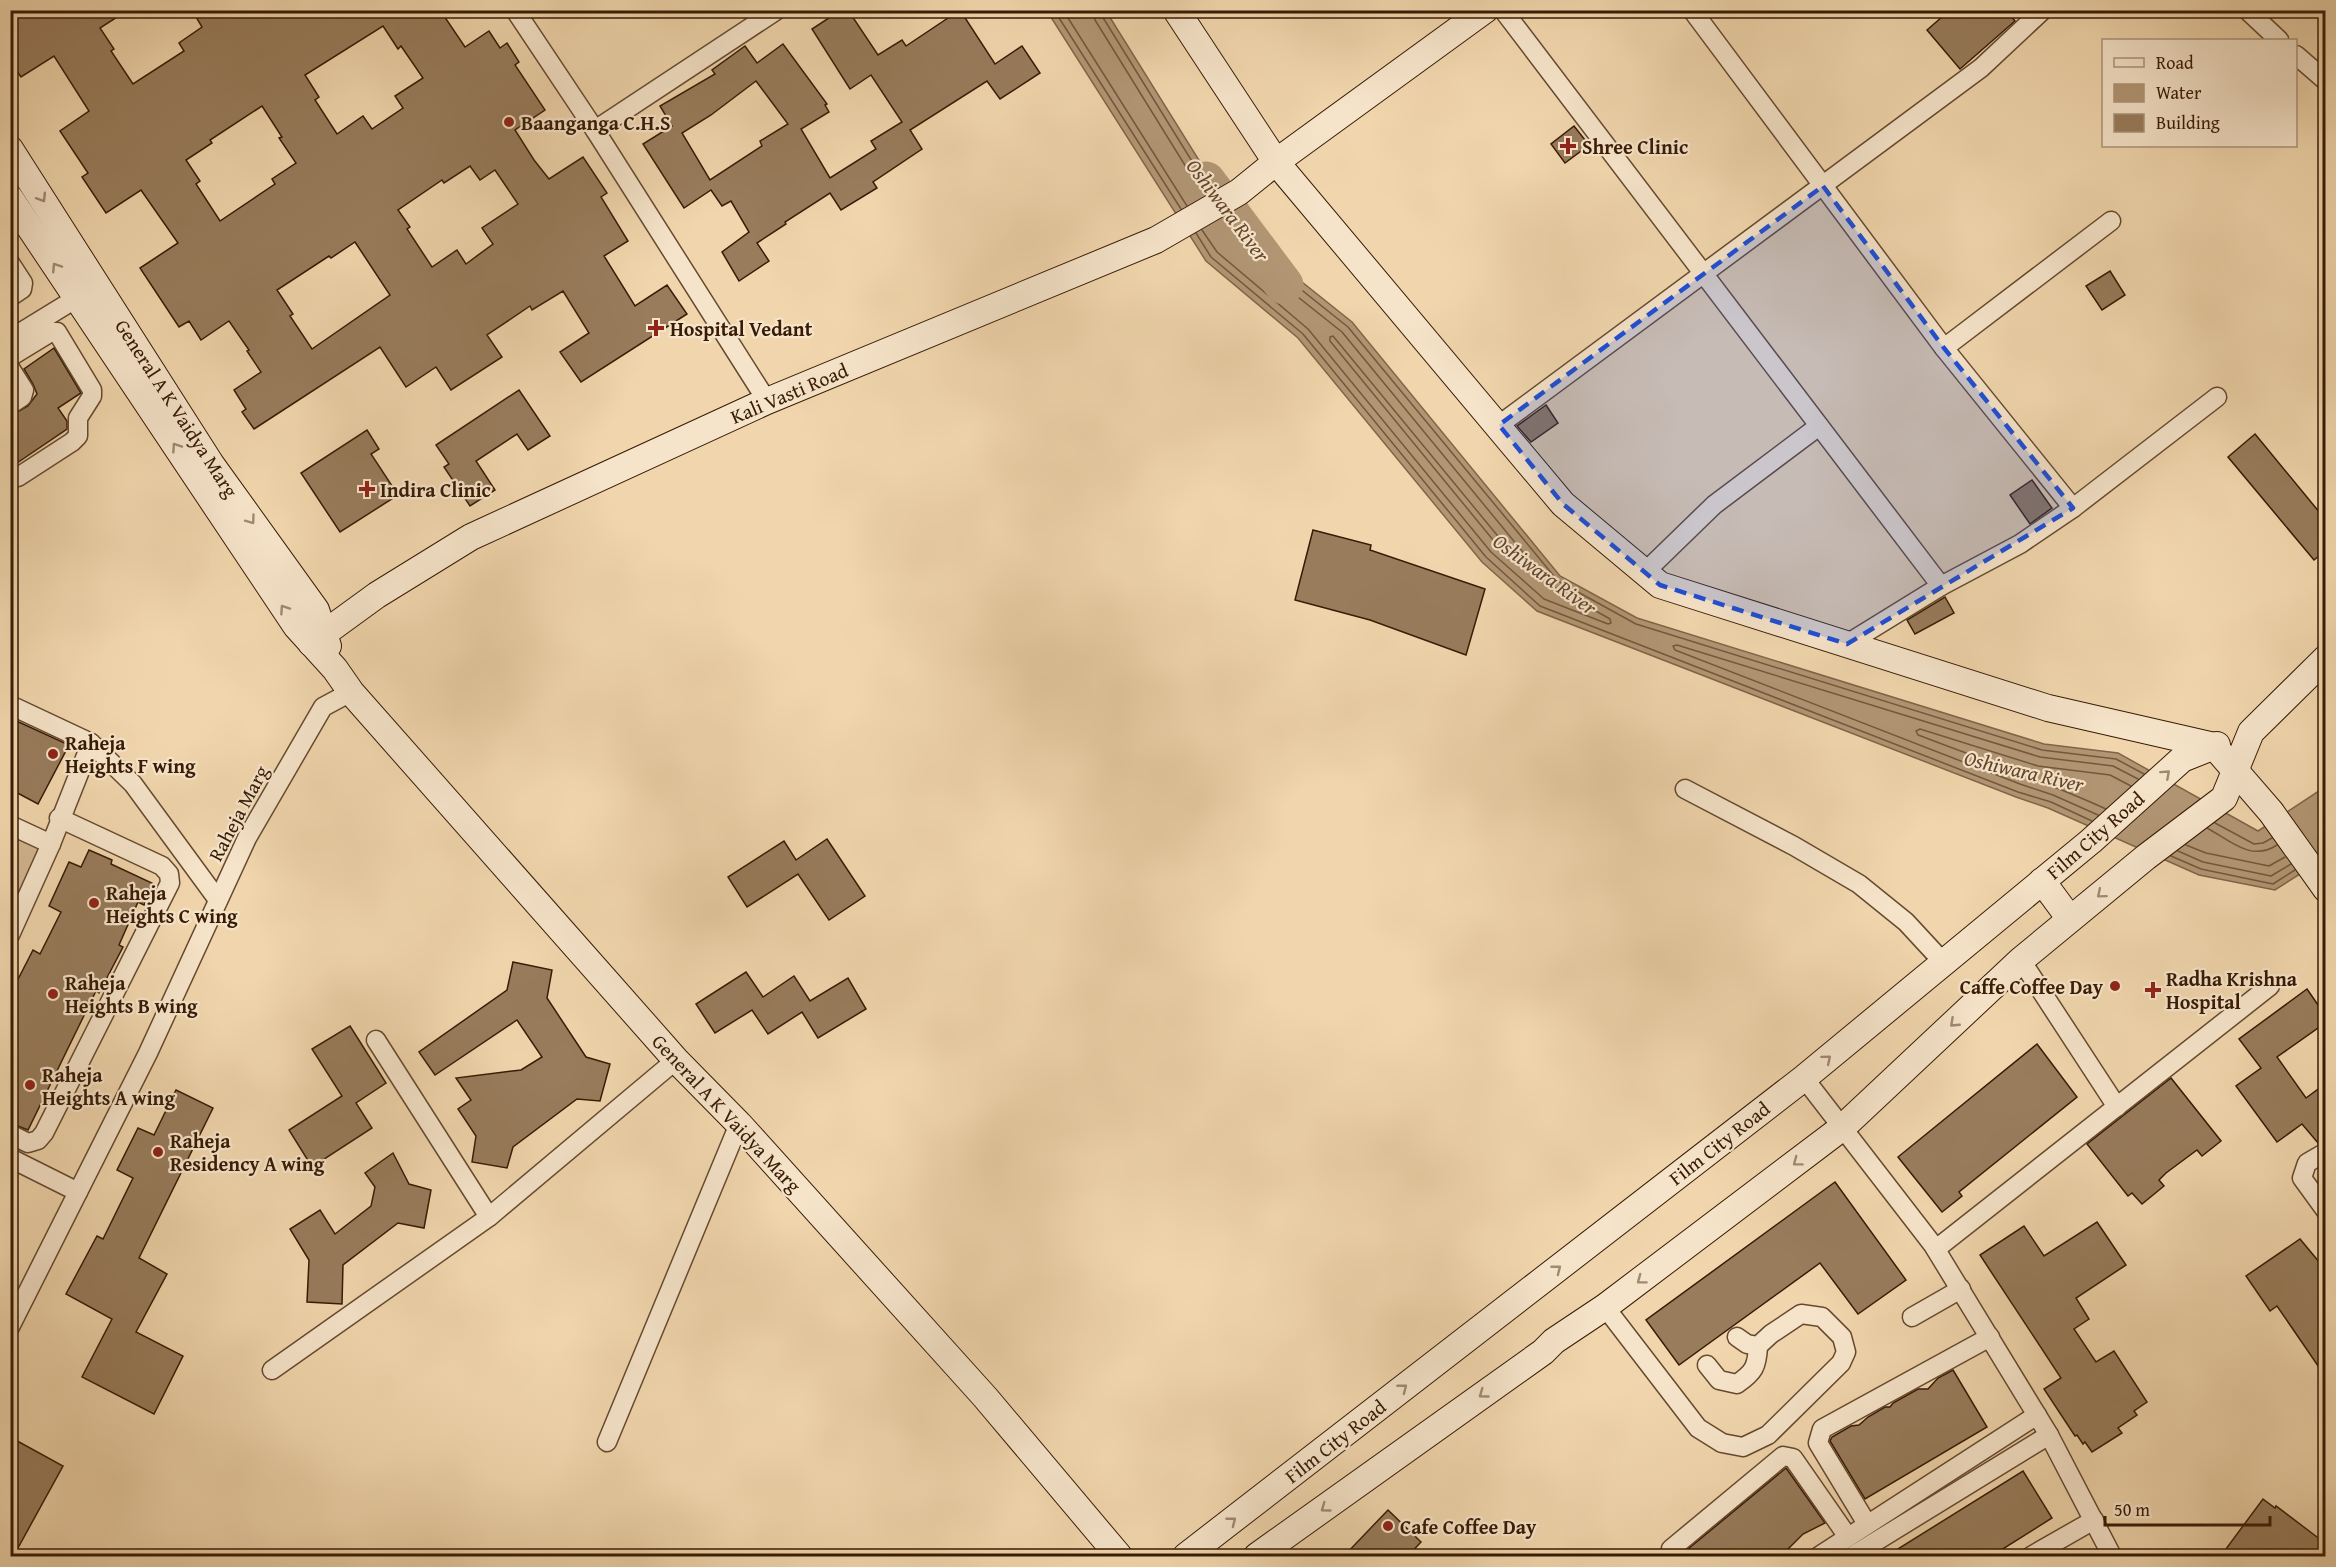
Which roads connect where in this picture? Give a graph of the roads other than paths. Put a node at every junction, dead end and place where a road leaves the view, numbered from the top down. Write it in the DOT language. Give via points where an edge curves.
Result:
graph roads {
  1 [pos="515,10"];
  2 [pos="777,10"];
  3 [pos="1176,10"];
  4 [pos="1485,10"];
  5 [pos="1503,10"];
  6 [pos="1692,10"];
  7 [pos="2043,10"];
  8 [pos="2247,10"];
  9 [pos="2278,39"];
  10 [pos="2297,57"];
  11 [pos="2325,81"];
  12 [pos="595,130"];
  13 [pos="10,149"];
  14 [pos="1276,162"];
  15 [pos="1823,186"];
  16 [pos="10,198"];
  17 [pos="2111,221"];
  18 [pos="10,263"];
  19 [pos="1703,275"];
  20 [pos="87,292"];
  21 [pos="10,297"];
  22 [pos="10,339"];
  23 [pos="1944,348"];
  24 [pos="10,357"];
  25 [pos="10,368"];
  26 [pos="2217,397"];
  27 [pos="767,401"];
  28 [pos="10,405"];
  29 [pos="1499,425"];
  30 [pos="1819,426"];
  31 [pos="10,475"];
  32 [pos="2073,508"];
  33 [pos="1645,572"];
  34 [pos="1941,586"];
  35 [pos="317,638"];
  36 [pos="1847,644"];
  37 [pos="2325,658"];
  38 [pos="351,692"];
  39 [pos="10,705"];
  40 [pos="2251,732"];
  41 [pos="91,744"];
  42 [pos="2214,746"];
  43 [pos="2235,771"];
  44 [pos="1685,789"];
  45 [pos="59,818"];
  46 [pos="10,825"];
  47 [pos="51,844"];
  48 [pos="2042,881"];
  49 [pos="2325,889"];
  50 [pos="218,900"];
  51 [pos="2070,919"];
  52 [pos="10,935"];
  53 [pos="2021,960"];
  54 [pos="1942,962"];
  55 [pos="2270,986"];
  56 [pos="376,1040"];
  57 [pos="676,1060"];
  58 [pos="1804,1077"];
  59 [pos="2117,1107"];
  60 [pos="739,1124"];
  61 [pos="1843,1127"];
  62 [pos="10,1134"];
  63 [pos="2325,1152"];
  64 [pos="10,1158"];
  65 [pos="78,1192"];
  66 [pos="2325,1211"];
  67 [pos="489,1217"];
  68 [pos="1936,1249"];
  69 [pos="1958,1284"];
  70 [pos="1605,1307"];
  71 [pos="1910,1313"];
  72 [pos="10,1327"];
  73 [pos="1737,1337"];
  74 [pos="1990,1337"];
  75 [pos="1758,1346"];
  76 [pos="1707,1365"];
  77 [pos="272,1370"];
  78 [pos="2037,1415"];
  79 [pos="2049,1435"];
  80 [pos="607,1442"];
  81 [pos="2094,1520"];
  82 [pos="1867,1524"];
  83 [pos="1848,1536"];
  84 [pos="1111,1554"];
  85 [pos="1186,1557"];
  86 [pos="1257,1557"];
  87 [pos="1671,1557"];
  88 [pos="1819,1557"];
  89 [pos="1852,1557"];
  90 [pos="2031,1557"];
  91 [pos="2112,1557"];
  1 -- 12 [label="street"];
  2 -- 12 [label="street"];
  3 -- 14 [label="street"];
  4 -- 14 [label="street, Kali Vasti Road"];
  5 -- 19 [label="street"];
  6 -- 15 [label="street"];
  7 -- 15 [label="street" via="1981,68"];
  8 -- 9 [label="street"];
  10 -- 11 [label="street"];
  12 -- 27 [label="street"];
  13 -- 20 [label="street, General A K Vaidya Marg, one-way"];
  14 -- 27 [label="street, Kali Vasti Road" via="1239,192 1156,240"];
  14 -- 29 [label="street"];
  15 -- 19 [label="street"];
  15 -- 23 [label="street"];
  20 -- 16 [label="street, General A K Vaidya Marg, one-way"];
  17 -- 23 [label="street"];
  18 -- 21 [label="street" via="23,283 22,289"];
  19 -- 29 [label="street"];
  19 -- 30 [label="street"];
  20 -- 22 [label="street"];
  20 -- 35 [label="street, General A K Vaidya Marg" via="316,610"];
  23 -- 32 [label="street"];
  24 -- 31 [label="street" via="51,332 57,333 92,390 78,418 78,436 18,477"];
  25 -- 28 [label="street" via="24,390 22,397"];
  26 -- 32 [label="street"];
  27 -- 35 [label="street, Kali Vasti Road" via="471,537 377,595"];
  29 -- 33 [label="street" via="1563,504"];
  30 -- 33 [label="street" via="1714,505"];
  30 -- 34 [label="street"];
  32 -- 34 [label="street" via="2019,544"];
  33 -- 36 [label="street" via="1660,585"];
  34 -- 36 [label="street"];
  35 -- 38 [label="street, General A K Vaidya Marg"];
  36 -- 42 [label="street" via="2048,708"];
  37 -- 40 [label="street, Film City Road"];
  38 -- 50 [label="street, Raheja Marg" via="323,707 247,838"];
  38 -- 57 [label="street, General A K Vaidya Marg"];
  39 -- 41 [label="street"];
  40 -- 42 [label="street, Film City Road"];
  40 -- 43 [label="street, Film City Road"];
  41 -- 45 [label="street"];
  41 -- 50 [label="street" via="133,784"];
  42 -- 43 [label="street"];
  48 -- 42 [label="street, Film City Road, one-way" via="2182,759"];
  43 -- 49 [label="street" via="2271,812"];
  43 -- 51 [label="street, Film City Road, one-way" via="2224,798"];
  44 -- 54 [label="street" via="1859,884 1906,922"];
  45 -- 47 [label="street"];
  45 -- 62 [label="street" via="162,866 170,883 44,1133 28,1143"];
  46 -- 47 [label="street"];
  47 -- 52 [label="street"];
  48 -- 51 [label="street"];
  48 -- 54 [label="street, Film City Road"];
  50 -- 65 [label="street, Raheja Marg" via="148,1053"];
  51 -- 53 [label="street, Film City Road"];
  53 -- 59 [label="street"];
  53 -- 61 [label="street, Film City Road, one-way"];
  58 -- 54 [label="street, Film City Road, one-way"];
  55 -- 59 [label="street"];
  56 -- 67 [label="street"];
  57 -- 60 [label="street, General A K Vaidya Marg"];
  57 -- 67 [label="street"];
  58 -- 61 [label="street"];
  85 -- 58 [label="street, Film City Road, one-way"];
  59 -- 68 [label="street"];
  60 -- 80 [label="street"];
  60 -- 84 [label="street, General A K Vaidya Marg" via="985,1397"];
  61 -- 68 [label="street"];
  61 -- 70 [label="street, Film City Road, one-way"];
  63 -- 66 [label="street" via="2307,1163 2302,1178"];
  64 -- 65 [label="street"];
  65 -- 72 [label="street, Raheja Marg"];
  67 -- 77 [label="street"];
  68 -- 69 [label="street"];
  69 -- 71 [label="street"];
  69 -- 74 [label="street"];
  70 -- 75 [label="street" via="1698,1428 1722,1443 1743,1447 1768,1435 1841,1363 1846,1352 1842,1337 1822,1317 1801,1314"];
  70 -- 86 [label="street, Film City Road, one-way"];
  73 -- 75 [label="street"];
  74 -- 78 [label="street"];
  74 -- 82 [label="street" via="1822,1429 1818,1443"];
  75 -- 76 [label="street" via="1757,1362 1737,1384 1719,1380"];
  78 -- 79 [label="street"];
  78 -- 82 [label="street"];
  79 -- 81 [label="street"];
  79 -- 89 [label="street"];
  81 -- 90 [label="street"];
  81 -- 91 [label="street"];
  82 -- 83 [label="street"];
  83 -- 87 [label="street" via="1793,1458 1783,1456 1671,1549"];
  83 -- 88 [label="street"];
}
